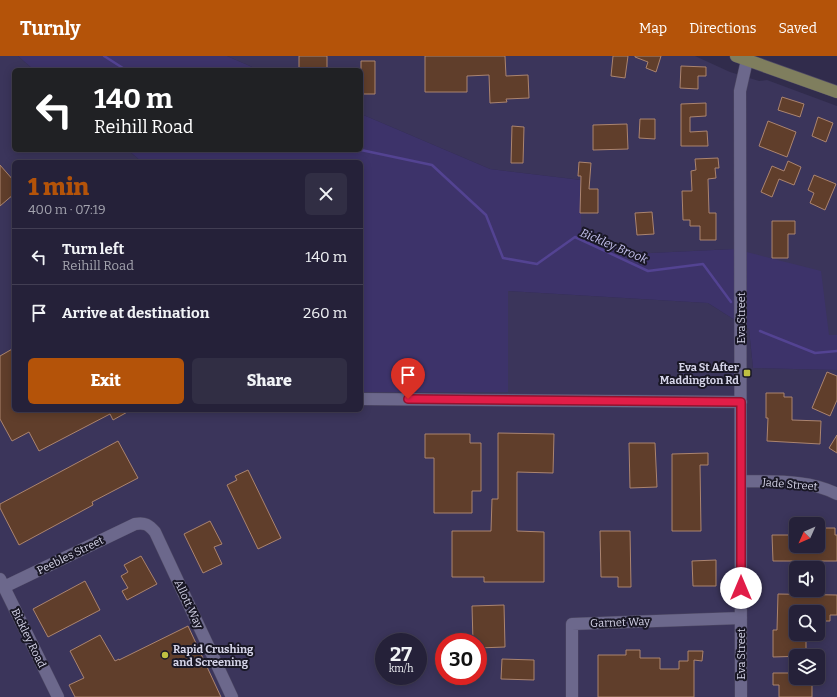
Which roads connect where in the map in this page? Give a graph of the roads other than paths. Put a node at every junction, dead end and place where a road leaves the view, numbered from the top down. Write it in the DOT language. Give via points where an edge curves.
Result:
graph roads {
  1 [pos="741,58"];
  2 [pos="837,92"];
  3 [pos="363,399"];
  4 [pos="741,402"];
  5 [pos="741,481"];
  6 [pos="837,494"];
  7 [pos="135,524"];
  8 [pos="2,583"];
  9 [pos="740,618"];
  10 [pos="58,697"];
  11 [pos="232,697"];
  12 [pos="572,697"];
  13 [pos="741,697"];
  1 -- 2 [label="main road"];
  1 -- 4 [label="street, Eva Street"];
  3 -- 4 [label="street"];
  4 -- 5 [label="street, Eva Street"];
  5 -- 6 [label="street, Jade Street" via="810,484"];
  5 -- 9 [label="street, Eva Street"];
  7 -- 8 [label="street, Peebles Street"];
  7 -- 11 [label="street, Allott Way" via="148,524 155,532"];
  8 -- 10 [label="street, Bickley Road"];
  9 -- 12 [label="street, Garnet Way" via="572,624"];
  9 -- 13 [label="street, Eva Street"];
}
